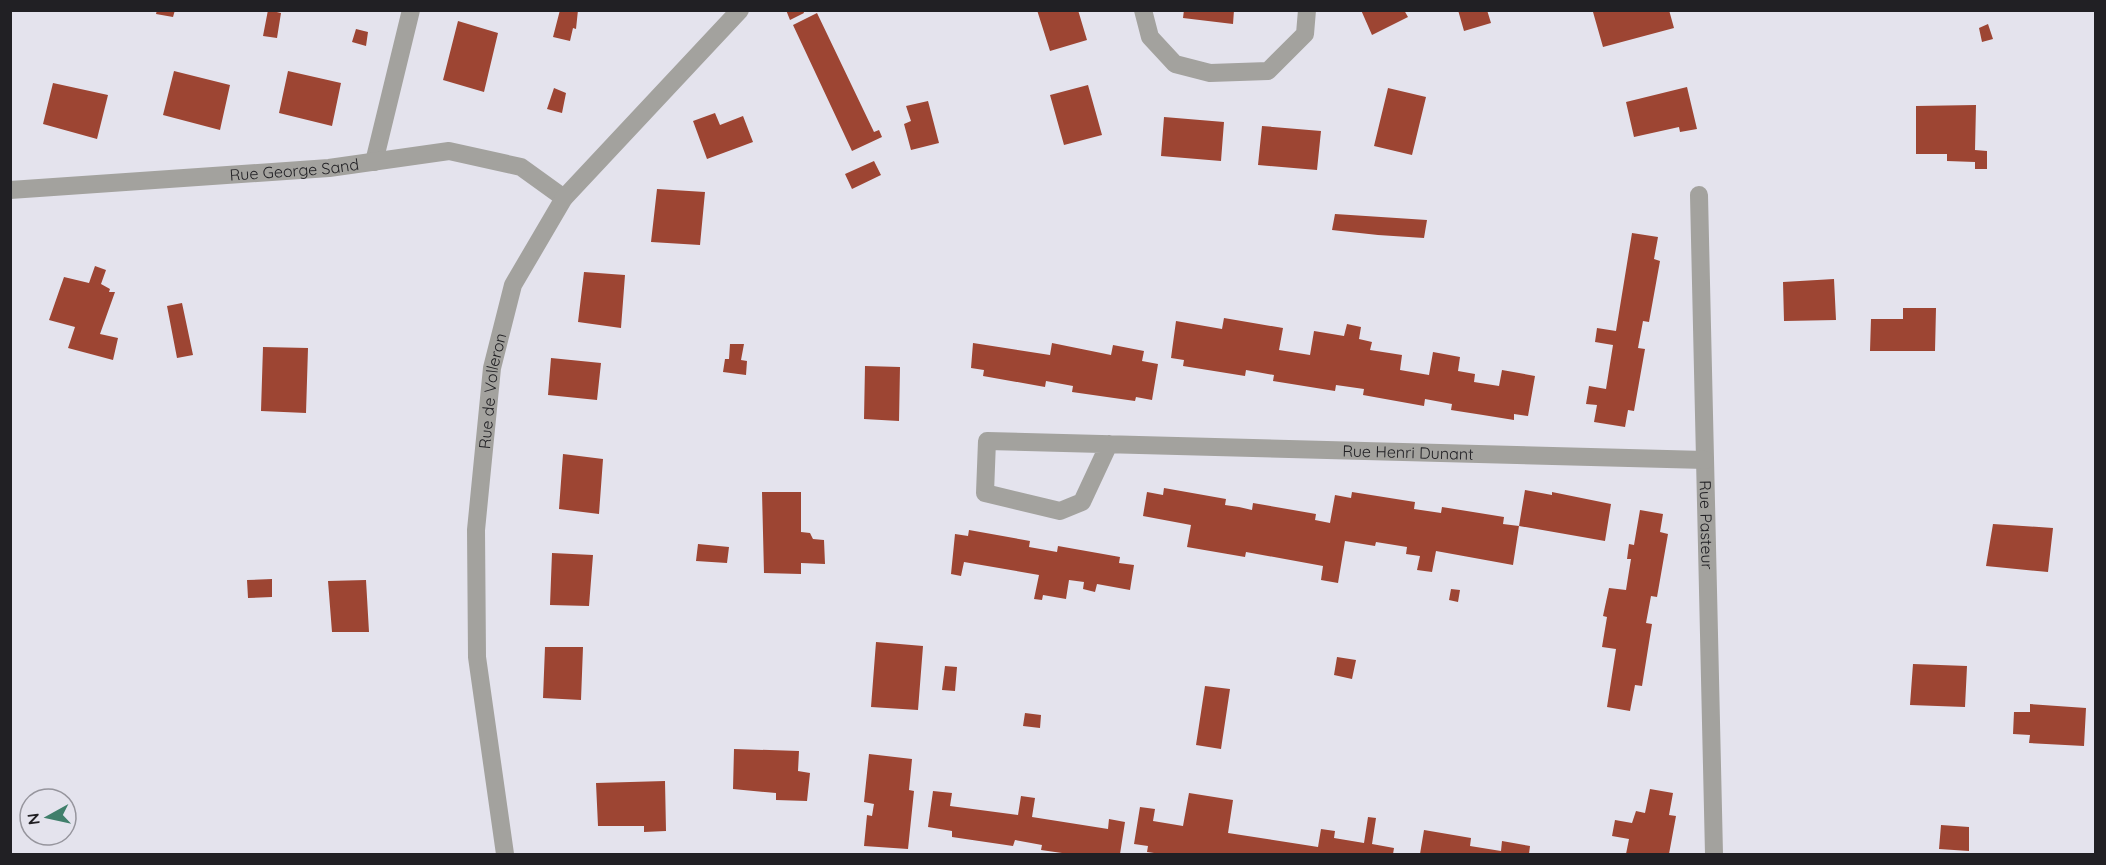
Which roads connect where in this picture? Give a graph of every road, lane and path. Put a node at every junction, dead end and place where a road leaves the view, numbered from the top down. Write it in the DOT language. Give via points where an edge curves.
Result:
graph roads {
  1 [pos="411,10"];
  2 [pos="741,10"];
  3 [pos="1143,10"];
  4 [pos="1306,10"];
  5 [pos="374,162"];
  6 [pos="10,190"];
  7 [pos="1699,195"];
  8 [pos="564,198"];
  9 [pos="1109,444"];
  10 [pos="1705,460"];
  11 [pos="505,855"];
  12 [pos="1714,855"];
  1 -- 5 [label="street"];
  2 -- 8 [label="street, Rue de Volleron"];
  3 -- 4 [label="street" via="1150,37 1175,64 1210,73 1268,71 1305,34"];
  5 -- 6 [label="street, Rue George Sand"];
  5 -- 8 [label="street, Rue George Sand" via="449,151 521,167"];
  7 -- 10 [label="street, Rue Pasteur"];
  8 -- 11 [label="street, Rue de Volleron" via="513,285 492,368 476,530 477,657"];
  9 -- 9 [label="street, Rue Henri Dunant" via="987,441 985,493 1060,511 1082,502"];
  9 -- 10 [label="street, Rue Henri Dunant"];
  10 -- 12 [label="street, Rue Pasteur"];
}
